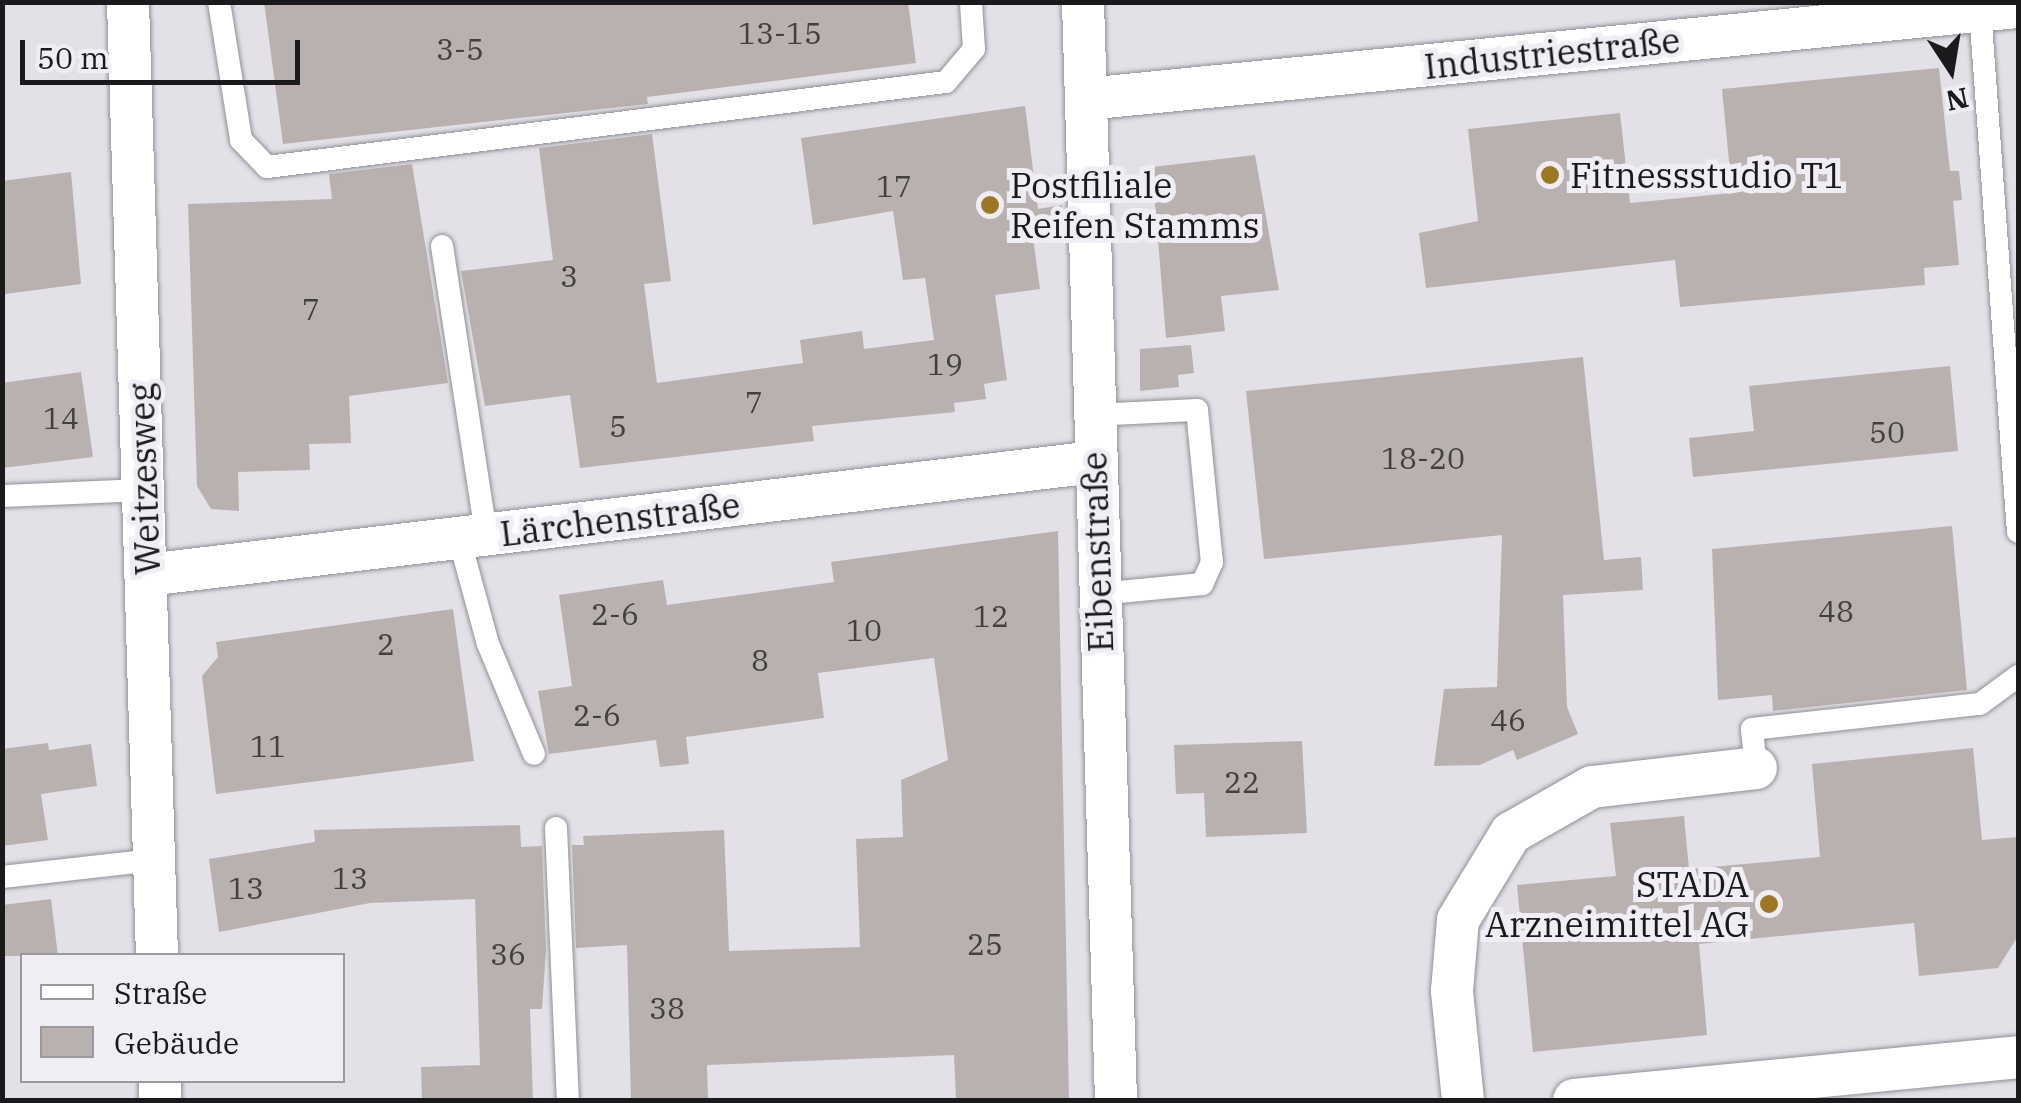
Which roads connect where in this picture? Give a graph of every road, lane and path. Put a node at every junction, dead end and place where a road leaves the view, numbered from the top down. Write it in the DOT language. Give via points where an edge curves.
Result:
graph roads {
  1 [pos="128,2"];
  2 [pos="219,2"];
  3 [pos="971,2"];
  4 [pos="1082,2"];
  5 [pos="1999,9"];
  6 [pos="1086,98"];
  7 [pos="442,246"];
  8 [pos="1093,415"];
  9 [pos="1094,462"];
  10 [pos="144,490"];
  11 [pos="2,496"];
  12 [pos="2018,532"];
  13 [pos="472,536"];
  14 [pos="147,576"];
  15 [pos="1098,594"];
  16 [pos="2018,676"];
  17 [pos="534,754"];
  18 [pos="1756,768"];
  19 [pos="556,828"];
  20 [pos="154,860"];
  21 [pos="2,878"];
  22 [pos="156,953"];
  23 [pos="2018,1057"];
  24 [pos="568,1100"];
  25 [pos="1116,1100"];
  26 [pos="1463,1100"];
  27 [pos="1574,1100"];
  1 -- 10 [label="street, Weitzesweg"];
  2 -- 3 [label="lane" via="241,140 267,167 946,82 974,49"];
  4 -- 6 [label="street, Eibenstraße"];
  5 -- 6 [label="street, Industriestraße"];
  5 -- 12 [label="lane"];
  6 -- 8 [label="street, Eibenstraße"];
  7 -- 13 [label="lane"];
  8 -- 9 [label="street, Eibenstraße"];
  8 -- 15 [label="lane" via="1197,410 1212,562 1202,584"];
  9 -- 13 [label="street, Lärchenstraße"];
  9 -- 15 [label="street, Eibenstraße"];
  10 -- 11 [label="lane"];
  10 -- 14 [label="street, Weitzesweg"];
  13 -- 14 [label="street, Lärchenstraße"];
  13 -- 17 [label="lane" via="488,644"];
  14 -- 20 [label="street, Weitzesweg"];
  15 -- 25 [label="street, Eibenstraße"];
  16 -- 18 [label="lane" via="1980,704 1752,728"];
  18 -- 26 [label="street" via="1592,788 1511,832 1458,920 1452,991"];
  19 -- 24 [label="lane"];
  20 -- 21 [label="lane"];
  20 -- 22 [label="street, Weitzesweg"];
  23 -- 27 [label="street"];
}
